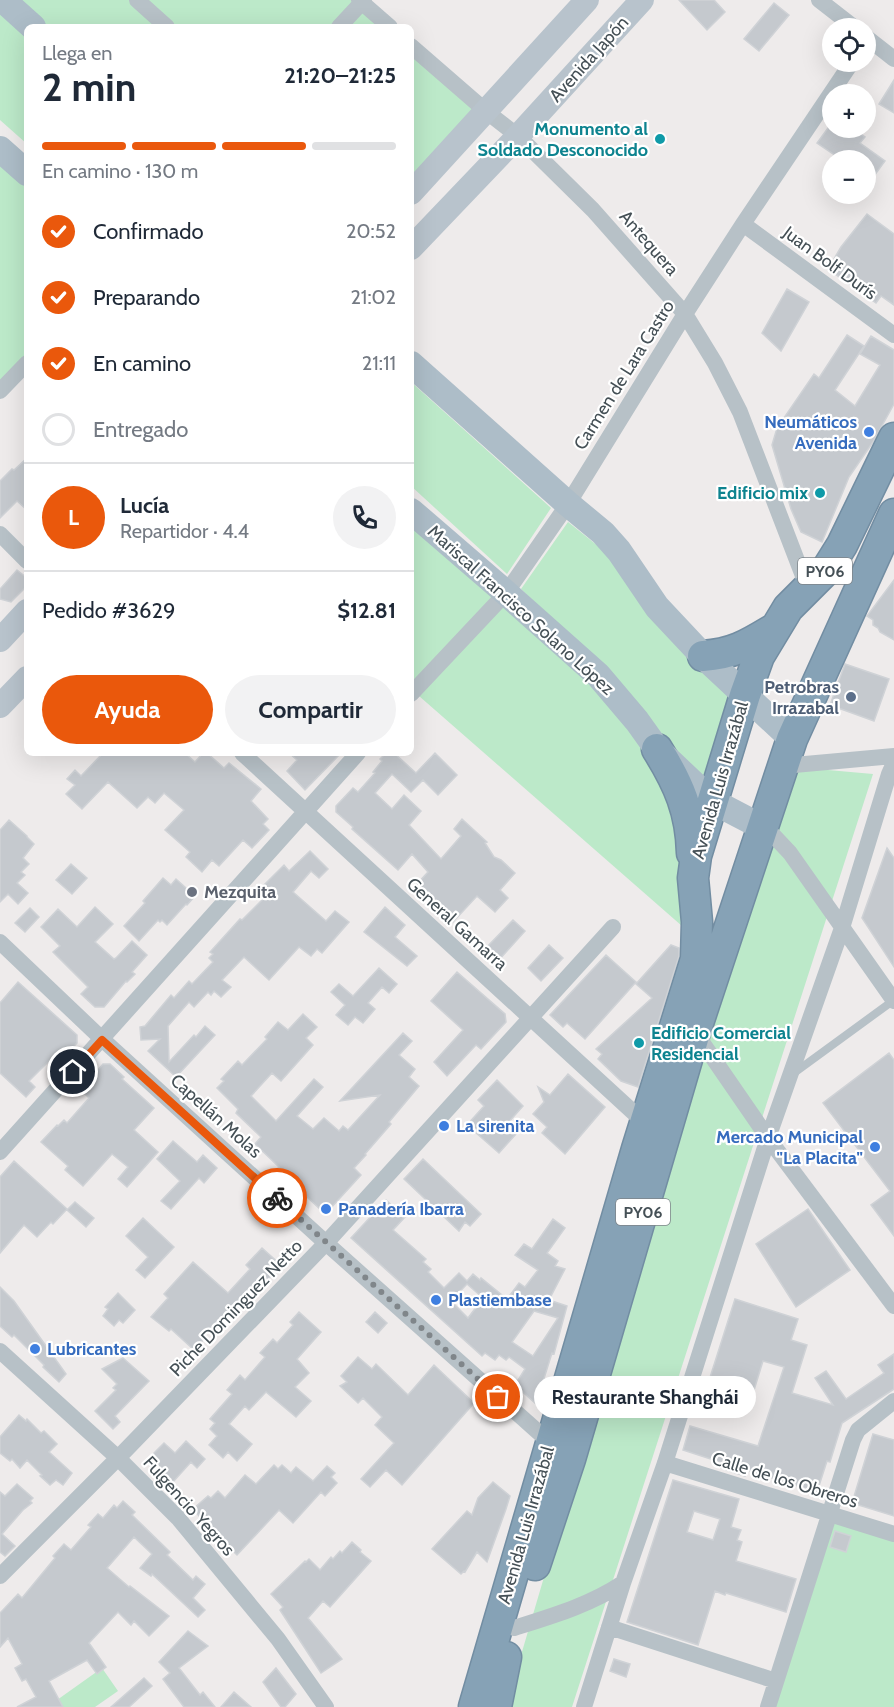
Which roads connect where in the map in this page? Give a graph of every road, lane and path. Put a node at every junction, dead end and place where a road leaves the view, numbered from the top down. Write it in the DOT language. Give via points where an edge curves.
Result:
graph roads {
  1 [pos="3,0"];
  2 [pos="137,0"];
  3 [pos="587,0"];
  4 [pos="642,0"];
  5 [pos="819,0"];
  6 [pos="362,1"];
  7 [pos="842,18"];
  8 [pos="30,24"];
  9 [pos="164,24"];
  10 [pos="342,24"];
  11 [pos="387,24"];
  12 [pos="876,45"];
  13 [pos="414,49"];
  14 [pos="894,59"];
  15 [pos="845,72"];
  16 [pos="487,112"];
  17 [pos="518,136"];
  18 [pos="0,149"];
  19 [pos="24,170"];
  20 [pos="414,190"];
  21 [pos="743,224"];
  22 [pos="414,245"];
  23 [pos="685,314"];
  24 [pos="894,335"];
  25 [pos="24,366"];
  26 [pos="414,367"];
  27 [pos="0,391"];
  28 [pos="894,438"];
  29 [pos="567,504"];
  30 [pos="894,514"];
  31 [pos="414,515"];
  32 [pos="0,534"];
  33 [pos="24,558"];
  34 [pos="808,589"];
  35 [pos="506,593"];
  36 [pos="24,614"];
  37 [pos="774,629"];
  38 [pos="0,640"];
  39 [pos="703,656"];
  40 [pos="24,681"];
  41 [pos="414,691"];
  42 [pos="745,695"];
  43 [pos="0,706"];
  44 [pos="657,750"];
  45 [pos="787,753"];
  46 [pos="245,756"];
  47 [pos="355,756"];
  48 [pos="894,756"];
  49 [pos="894,763"];
  50 [pos="712,801"];
  51 [pos="305,812"];
  52 [pos="762,827"];
  53 [pos="693,878"];
  54 [pos="614,927"];
  55 [pos="842,927"];
  56 [pos="0,942"];
  57 [pos="894,1000"];
  58 [pos="530,1017"];
  59 [pos="695,1032"];
  60 [pos="102,1040"];
  61 [pos="788,1077"];
  62 [pos="645,1122"];
  63 [pos="768,1138"];
  64 [pos="0,1152"];
  65 [pos="326,1243"];
  66 [pos="894,1306"];
  67 [pos="0,1351"];
  68 [pos="894,1401"];
  69 [pos="560,1451"];
  70 [pos="118,1458"];
  71 [pos="665,1463"];
  72 [pos="829,1514"];
  73 [pos="894,1534"];
  74 [pos="0,1576"];
  75 [pos="623,1582"];
  76 [pos="514,1628"];
  77 [pos="609,1628"];
  78 [pos="776,1681"];
  79 [pos="326,1707"];
  80 [pos="474,1707"];
  81 [pos="496,1707"];
  82 [pos="584,1707"];
  83 [pos="768,1707"];
  1 -- 8 [label="main road"];
  2 -- 9 [label="street"];
  3 -- 16 [label="main road"];
  4 -- 17 [label="main road, Avenida Japón"];
  5 -- 7 [label="street"];
  6 -- 10 [label="street"];
  6 -- 11 [label="street"];
  12 -- 14 [label="street"];
  13 -- 16 [label="street, Antequera"];
  15 -- 21 [label="street, Carmen de Lara Castro"];
  16 -- 17 [label="street, Antequera"];
  16 -- 20 [label="main road"];
  17 -- 22 [label="main road, Avenida Japón"];
  17 -- 23 [label="street, Antequera" via="593,210"];
  18 -- 19 [label="main road"];
  21 -- 23 [label="street, Carmen de Lara Castro"];
  21 -- 24 [label="street, Juan Bolf Durís"];
  23 -- 29 [label="street, Carmen de Lara Castro"];
  23 -- 34 [label="street, Antequera" via="740,412"];
  25 -- 27 [label="street"];
  26 -- 29 [label="main road"];
  28 -- 34 [label="highway, Avenida Luis Irrazábal / PY06" via="842,545"];
  29 -- 35 [label="street, Carmen de Lara Castro"];
  29 -- 39 [label="main road" via="603,533 657,607"];
  30 -- 45 [label="highway, Avenida Luis Irrazábal / PY06"];
  31 -- 35 [label="main road, Mariscal Francisco Solano López"];
  32 -- 33 [label="street"];
  34 -- 37 [label="highway, Avenida Luis Irrazábal / PY06"];
  35 -- 41 [label="street, Carmen de Lara Castro"];
  35 -- 44 [label="main road, Mariscal Francisco Solano López" via="598,675"];
  36 -- 38 [label="main road"];
  37 -- 39 [label="highway" via="729,653"];
  37 -- 42 [label="highway, Avenida Luis Irrazábal / PY06"];
  39 -- 42 [label="main road"];
  40 -- 43 [label="main road"];
  42 -- 45 [label="main road"];
  42 -- 50 [label="highway, Avenida Luis Irrazábal / PY06"];
  44 -- 50 [label="main road, Mariscal Francisco Solano López"];
  44 -- 53 [label="highway" via="683,796"];
  45 -- 48 [label="street"];
  45 -- 52 [label="highway, Avenida Luis Irrazábal / PY06"];
  46 -- 51 [label="street, General Gamarra"];
  47 -- 51 [label="street"];
  49 -- 55 [label="street"];
  50 -- 52 [label="main road, Mariscal Francisco Solano López"];
  50 -- 53 [label="highway, Avenida Luis Irrazábal / PY06"];
  51 -- 58 [label="street, General Gamarra"];
  51 -- 60 [label="street"];
  52 -- 55 [label="street" via="783,844"];
  52 -- 59 [label="highway, Avenida Luis Irrazábal / PY06"];
  53 -- 62 [label="highway, Avenida Luis Irrazábal / PY06" via="698,922 696,959"];
  54 -- 58 [label="street, Piche Dominguez Netto"];
  55 -- 57 [label="street"];
  55 -- 61 [label="street"];
  56 -- 60 [label="street, Capellán Molas"];
  57 -- 61 [label="lane"];
  58 -- 62 [label="street, General Gamarra"];
  58 -- 65 [label="street, Piche Dominguez Netto"];
  59 -- 63 [label="street"];
  59 -- 69 [label="highway, Avenida Luis Irrazábal / PY06"];
  60 -- 64 [label="street"];
  60 -- 65 [label="street, Capellán Molas"];
  61 -- 63 [label="street"];
  62 -- 69 [label="highway, Avenida Luis Irrazábal / PY06"];
  63 -- 66 [label="street"];
  63 -- 71 [label="street"];
  65 -- 69 [label="street, Capellán Molas"];
  65 -- 70 [label="street, Piche Dominguez Netto"];
  67 -- 70 [label="street, Fulgencio Yegros"];
  68 -- 72 [label="street" via="858,1430 852,1440"];
  69 -- 76 [label="highway, Avenida Luis Irrazábal / PY06"];
  69 -- 80 [label="highway, Avenida Luis Irrazábal / PY06"];
  70 -- 74 [label="street, Piche Dominguez Netto"];
  70 -- 79 [label="street, Fulgencio Yegros" via="178,1518 278,1639"];
  71 -- 72 [label="street, Calle de los Obreros"];
  71 -- 75 [label="street"];
  72 -- 73 [label="street, Calle de los Obreros"];
  72 -- 78 [label="street"];
  75 -- 76 [label="street" via="576,1608"];
  75 -- 77 [label="street"];
  76 -- 81 [label="highway, Avenida Luis Irrazábal / PY06"];
  77 -- 78 [label="street"];
  77 -- 82 [label="street"];
  78 -- 83 [label="street"];
}
